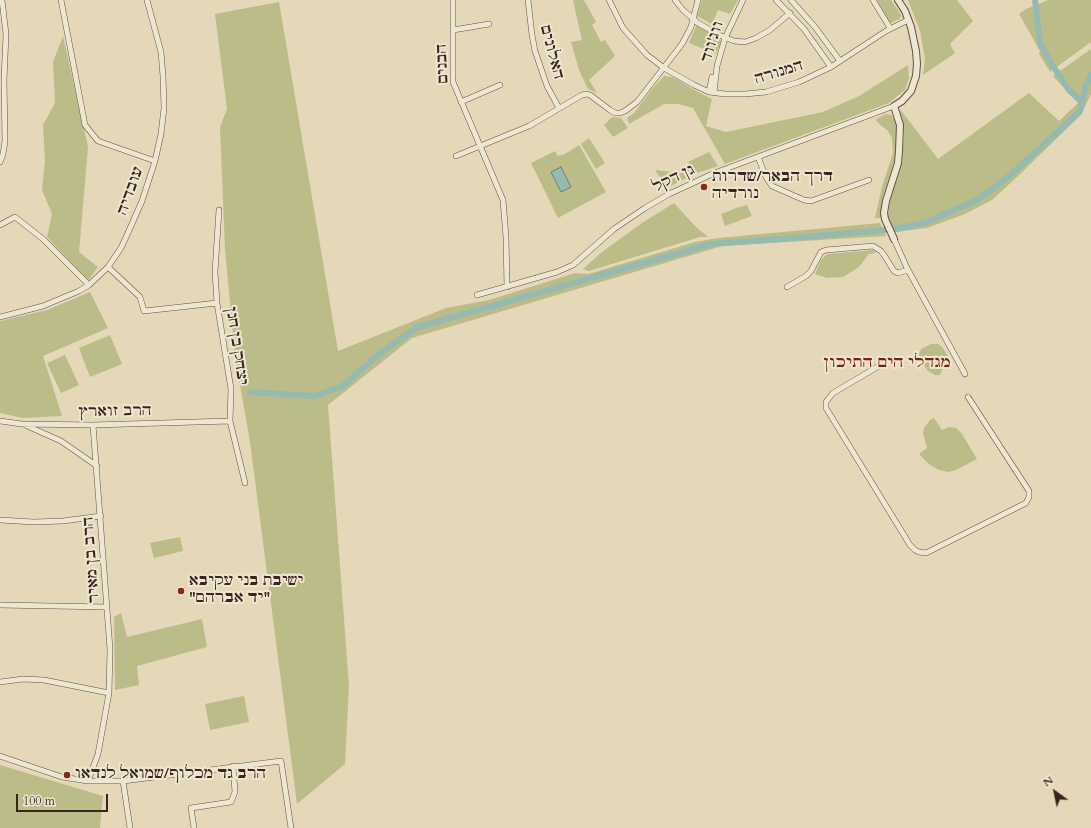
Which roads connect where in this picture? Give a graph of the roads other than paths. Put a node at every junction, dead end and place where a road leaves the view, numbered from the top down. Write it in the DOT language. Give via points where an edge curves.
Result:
graph roads {
  1 [pos="2,0"];
  2 [pos="61,0"];
  3 [pos="147,0"];
  4 [pos="453,0"];
  5 [pos="528,0"];
  6 [pos="609,0"];
  7 [pos="675,0"];
  8 [pos="698,0"];
  9 [pos="742,0"];
  10 [pos="776,0"];
  11 [pos="792,0"];
  12 [pos="874,0"];
  13 [pos="898,0"];
  14 [pos="790,13"];
  15 [pos="693,19"];
  16 [pos="908,20"];
  17 [pos="489,24"];
  18 [pos="890,28"];
  19 [pos="453,30"];
  20 [pos="725,38"];
  21 [pos="840,61"];
  22 [pos="831,67"];
  23 [pos="664,68"];
  24 [pos="712,78"];
  25 [pos="2,80"];
  26 [pos="500,85"];
  27 [pos="711,92"];
  28 [pos="461,102"];
  29 [pos="894,106"];
  30 [pos="559,108"];
  31 [pos="479,146"];
  32 [pos="456,156"];
  33 [pos="758,157"];
  34 [pos="155,161"];
  35 [pos="0,162"];
  36 [pos="869,180"];
  37 [pos="219,210"];
  38 [pos="0,225"];
  39 [pos="894,239"];
  40 [pos="108,267"];
  41 [pos="908,270"];
  42 [pos="89,285"];
  43 [pos="507,287"];
  44 [pos="787,287"];
  45 [pos="477,295"];
  46 [pos="217,303"];
  47 [pos="0,317"];
  48 [pos="880,366"];
  49 [pos="965,374"];
  50 [pos="968,397"];
  51 [pos="0,421"];
  52 [pos="230,421"];
  53 [pos="22,424"];
  54 [pos="94,425"];
  55 [pos="97,466"];
  56 [pos="246,483"];
  57 [pos="101,516"];
  58 [pos="0,520"];
  59 [pos="0,605"];
  60 [pos="107,607"];
  61 [pos="0,682"];
  62 [pos="109,694"];
  63 [pos="0,756"];
  64 [pos="233,766"];
  65 [pos="88,781"];
  66 [pos="123,781"];
  67 [pos="130,828"];
  68 [pos="194,828"];
  69 [pos="291,828"];
  1 -- 25 [label="street" via="6,34"];
  2 -- 34 [label="street" via="85,125 98,141"];
  3 -- 34 [label="street, עובדיה" via="161,52 163,76 164,108"];
  4 -- 19 [label="street, הבנים"];
  5 -- 30 [label="street, האלונים" via="535,51 547,86"];
  6 -- 23 [label="street, המנורה" via="629,36"];
  7 -- 15 [label="street"];
  8 -- 15 [label="street"];
  9 -- 20 [label="street, ווג'ווד"];
  10 -- 14 [label="street"];
  11 -- 21 [label="street"];
  12 -- 18 [label="street"];
  13 -- 16 [label="street"];
  14 -- 20 [label="street" via="756,38 745,42"];
  14 -- 22 [label="street" via="815,42"];
  15 -- 20 [label="street"];
  15 -- 23 [label="street" via="687,36"];
  16 -- 18 [label="street, המנורה"];
  16 -- 29 [label="street" via="918,64 911,91"];
  17 -- 19 [label="street"];
  18 -- 21 [label="street, המנורה"];
  19 -- 28 [label="street, הבנים" via="453,82"];
  20 -- 27 [label="street, ווג'ווד"];
  21 -- 22 [label="street, המנורה"];
  22 -- 27 [label="street, המנורה" via="788,86 766,92"];
  23 -- 27 [label="street, המנורה"];
  23 -- 30 [label="street" via="637,102 620,113 610,110 587,94"];
  24 -- 27 [label="street"];
  25 -- 35 [label="street" via="5,141"];
  26 -- 28 [label="street"];
  28 -- 31 [label="street, הבנים"];
  29 -- 33 [label="street, גן דקל"];
  29 -- 39 [label="street" via="900,125 900,151 884,214"];
  30 -- 31 [label="street" via="529,126"];
  31 -- 32 [label="street"];
  31 -- 43 [label="street, הבנים" via="503,200"];
  33 -- 36 [label="street" via="772,186 804,200 811,200"];
  33 -- 43 [label="street, גן דקל" via="712,174 654,202 614,229 573,265"];
  34 -- 40 [label="street, עובדיה" via="142,201"];
  37 -- 46 [label="street, יצחק בן חנן" via="215,272"];
  38 -- 42 [label="street" via="15,217 43,239"];
  39 -- 41 [label="street"];
  40 -- 42 [label="street, עובדיה"];
  40 -- 46 [label="street" via="140,297 144,311"];
  41 -- 44 [label="street" via="894,272 881,251 873,246 826,250 821,252 806,276"];
  41 -- 49 [label="street"];
  42 -- 47 [label="street, עובדיה" via="55,301"];
  43 -- 45 [label="street, גן דקל"];
  46 -- 52 [label="street, יצחק בן חנן" via="232,389"];
  48 -- 50 [label="street" via="833,393 826,402 826,408 910,545 919,552 926,553 1026,503 1029,497 1029,491"];
  51 -- 53 [label="street, הרב זוארץ"];
  52 -- 54 [label="street, הרב זוארץ"];
  52 -- 56 [label="street, יצחק בן חנן"];
  53 -- 54 [label="street, הרב זוארץ"];
  53 -- 55 [label="street" via="61,441"];
  54 -- 55 [label="street, הרב בן מאיר"];
  55 -- 57 [label="street, הרב בן מאיר"];
  57 -- 58 [label="street" via="63,521"];
  57 -- 60 [label="street, הרב בן מאיר"];
  59 -- 60 [label="street"];
  60 -- 62 [label="street, הרב בן מאיר" via="110,649"];
  61 -- 62 [label="street" via="44,680"];
  62 -- 65 [label="street, הרב בן מאיר" via="98,754"];
  63 -- 65 [label="street" via="62,777"];
  64 -- 66 [label="street"];
  64 -- 68 [label="street" via="235,792 231,802 191,808"];
  64 -- 69 [label="street" via="281,761"];
  65 -- 66 [label="street"];
  66 -- 67 [label="street"];
}
